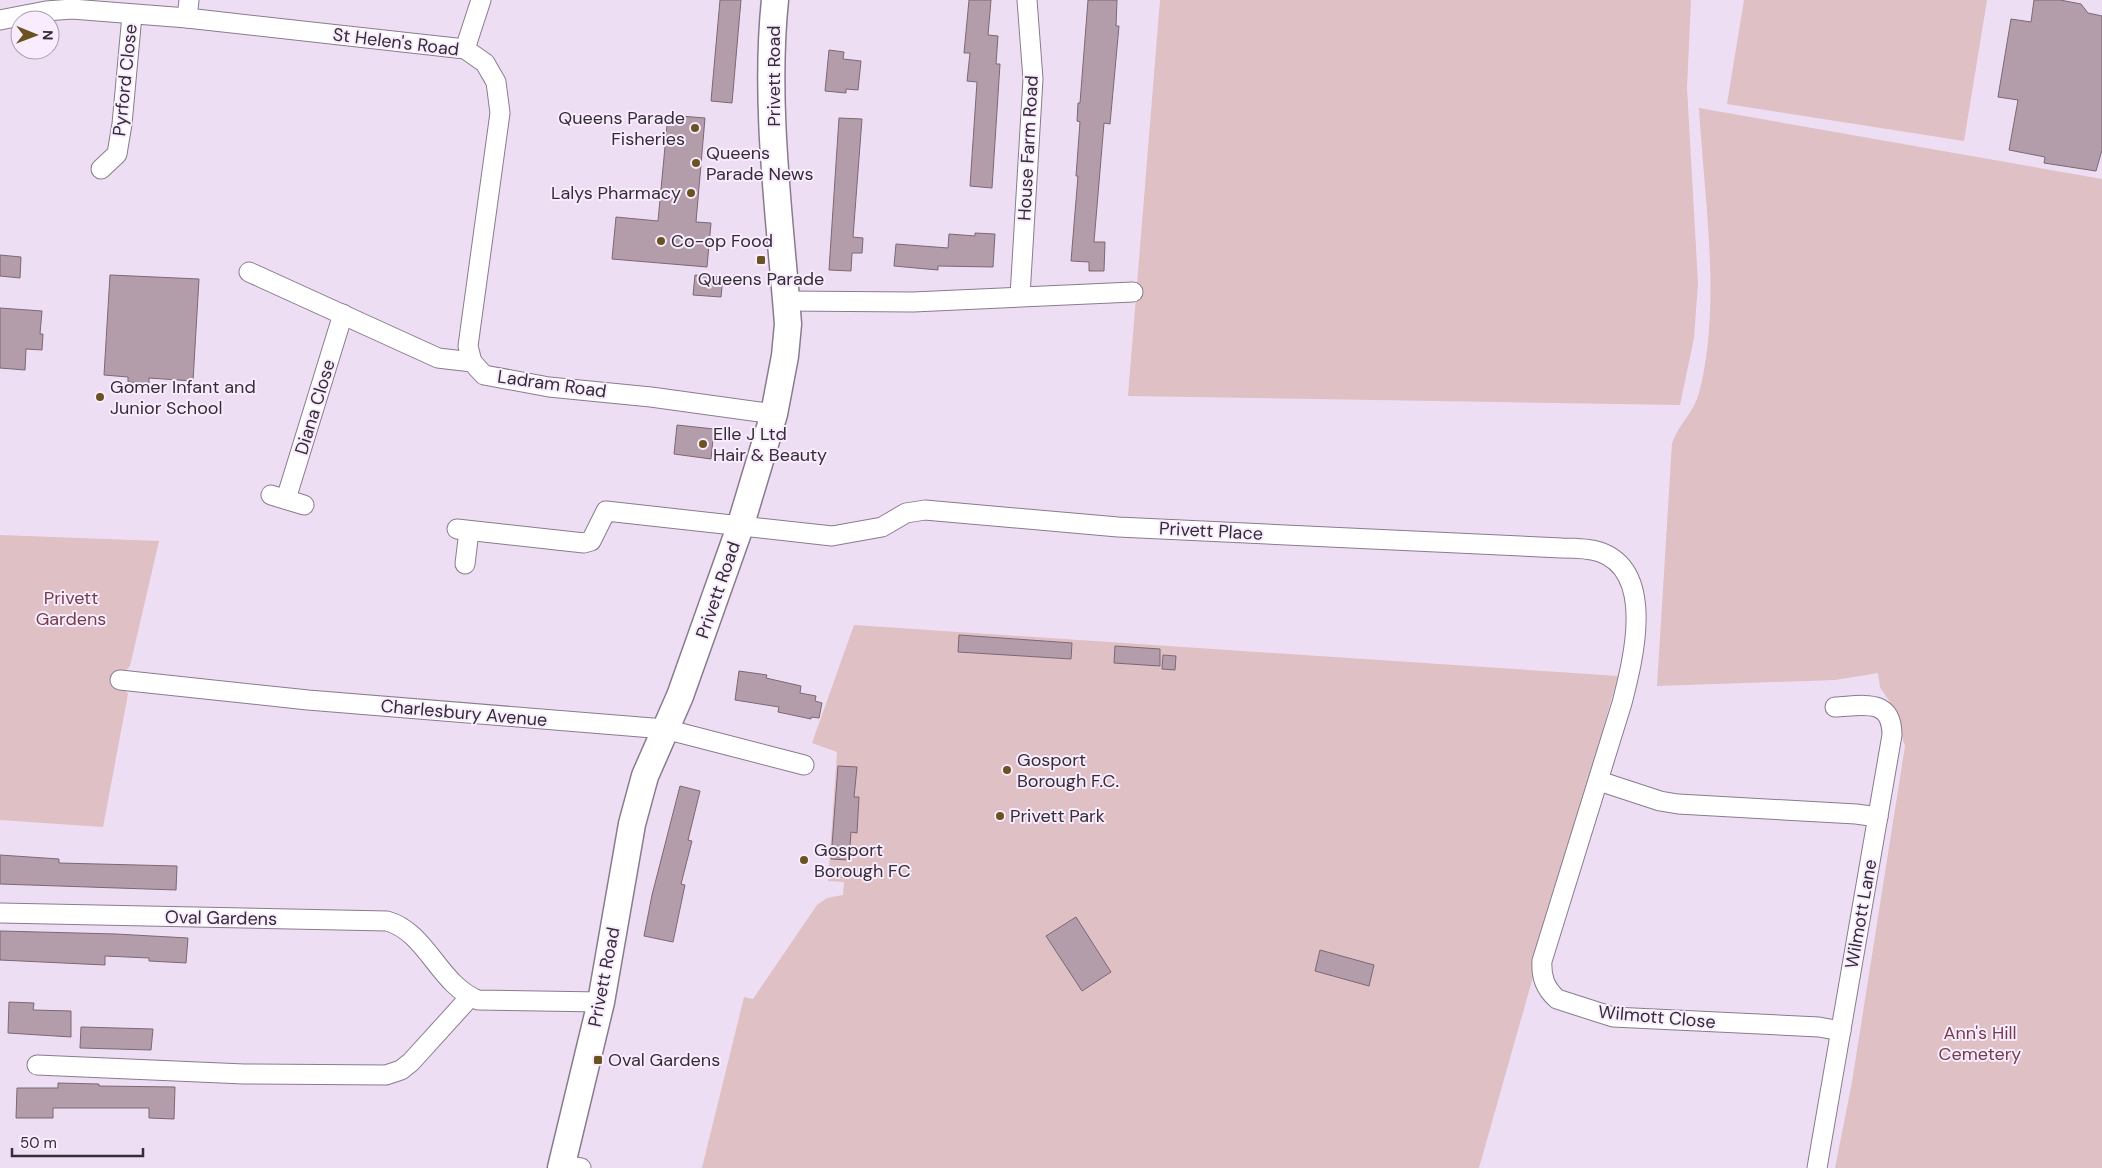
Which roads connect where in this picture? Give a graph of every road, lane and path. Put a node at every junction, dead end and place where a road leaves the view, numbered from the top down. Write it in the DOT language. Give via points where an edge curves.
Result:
graph roads {
  1 [pos="481,0"];
  2 [pos="775,0"];
  3 [pos="1027,0"];
  4 [pos="188,9"];
  5 [pos="132,15"];
  6 [pos="0,20"];
  7 [pos="465,49"];
  8 [pos="101,169"];
  9 [pos="256,280"];
  10 [pos="1133,292"];
  11 [pos="1020,296"];
  12 [pos="786,301"];
  13 [pos="343,314"];
  14 [pos="472,362"];
  15 [pos="774,414"];
  16 [pos="304,505"];
  17 [pos="740,527"];
  18 [pos="465,564"];
  19 [pos="1635,624"];
  20 [pos="120,680"];
  21 [pos="1835,707"];
  22 [pos="665,729"];
  23 [pos="804,765"];
  24 [pos="1599,782"];
  25 [pos="1878,817"];
  26 [pos="0,913"];
  27 [pos="470,997"];
  28 [pos="601,1002"];
  29 [pos="1841,1031"];
  30 [pos="37,1065"];
  31 [pos="568,1167"];
  32 [pos="1817,1168"];
  1 -- 7 [label="street"];
  2 -- 12 [label="main road, Privett Road" via="771,82"];
  3 -- 11 [label="street, House Farm Road" via="1033,79"];
  4 -- 5 [label="street, St Helen's Road"];
  4 -- 7 [label="street, St Helen's Road"];
  5 -- 6 [label="street, St Helen's Road" via="72,10 46,11"];
  5 -- 8 [label="street, Pyrford Close" via="117,154"];
  7 -- 14 [label="street, St Helen's Road" via="485,63 496,82 500,113 468,346"];
  9 -- 13 [label="street"];
  10 -- 11 [label="street"];
  11 -- 12 [label="street" via="913,302"];
  12 -- 15 [label="main road, Privett Road" via="785,356"];
  13 -- 14 [label="street" via="438,358"];
  13 -- 16 [label="street, Diana Close" via="279,497"];
  14 -- 15 [label="street, Ladram Road" via="484,375 549,387"];
  15 -- 17 [label="main road, Privett Road"];
  17 -- 18 [label="street, Privett Place" via="606,511 591,541 584,542 463,530"];
  17 -- 19 [label="street, Privett Place" via="838,536 882,527 906,513 925,510 1118,527 1593,550 1617,562 1629,577 1636,603"];
  17 -- 22 [label="main road, Privett Road" via="680,696"];
  19 -- 24 [label="street, Wilmott Close" via="1626,689"];
  20 -- 22 [label="street, Charlesbury Avenue" via="308,700"];
  21 -- 25 [label="street, Wilmott Lane" via="1878,706 1889,716 1892,736"];
  22 -- 23 [label="street, Charlesbury Avenue"];
  22 -- 28 [label="main road, Privett Road" via="646,776 632,824"];
  24 -- 25 [label="street" via="1684,805"];
  24 -- 29 [label="street, Wilmott Close" via="1542,961 1541,971 1550,993 1556,999 1613,1017 1819,1027"];
  25 -- 29 [label="street, Wilmott Lane"];
  26 -- 27 [label="street, Oval Gardens" via="387,921 410,935"];
  27 -- 28 [label="street, Oval Gardens" via="486,1002"];
  27 -- 30 [label="street" via="411,1062 386,1075 244,1074"];
  28 -- 31 [label="main road, Privett Road"];
  29 -- 32 [label="street, Wilmott Lane"];
}
